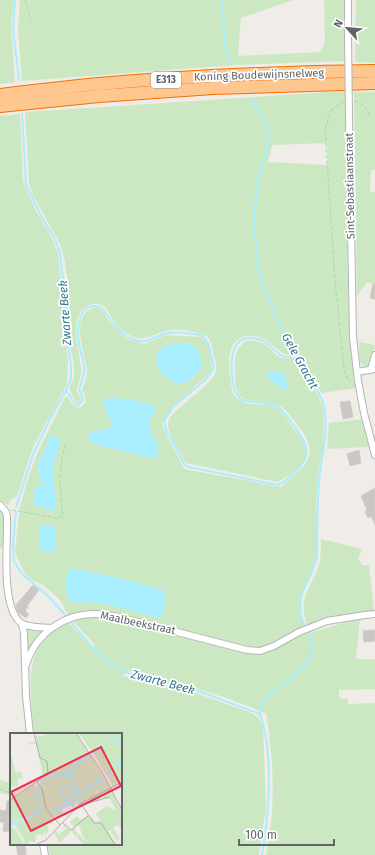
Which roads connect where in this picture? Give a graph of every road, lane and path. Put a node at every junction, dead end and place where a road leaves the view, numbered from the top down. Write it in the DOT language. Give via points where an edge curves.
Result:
graph roads {
  1 [pos="24,0"];
  2 [pos="348,0"];
  3 [pos="31,20"];
  4 [pos="375,71"];
  5 [pos="375,83"];
  6 [pos="0,95"];
  7 [pos="352,101"];
  8 [pos="347,102"];
  9 [pos="0,106"];
  10 [pos="370,115"];
  11 [pos="375,355"];
  12 [pos="373,369"];
  13 [pos="357,372"];
  14 [pos="358,381"];
  15 [pos="65,446"];
  16 [pos="375,455"];
  17 [pos="0,505"];
  18 [pos="6,512"];
  19 [pos="375,614"];
  20 [pos="22,624"];
  21 [pos="52,628"];
  22 [pos="26,665"];
  23 [pos="30,733"];
  24 [pos="0,789"];
  25 [pos="10,792"];
  26 [pos="43,845"];
  27 [pos="45,855"];
  1 -- 3 [label="path"];
  2 -- 13 [label="street, Sint-Sebastiaanstraat, bridge" via="353,338"];
  4 -- 6 [label="highway, Koning Boudewijnsnelweg / E313" via="213,76 99,84"];
  5 -- 9 [label="highway, Koning Boudewijnsnelweg / E313" via="214,88"];
  7 -- 10 [label="path" via="364,106"];
  8 -- 14 [label="path" via="342,102 331,110 324,129 344,369 348,380"];
  11 -- 12 [label="street"];
  12 -- 13 [label="street"];
  13 -- 14 [label="street, Sint-Sebastiaanstraat"];
  14 -- 16 [label="street, Sint-Sebastiaanstraat"];
  15 -- 18 [label="path" via="60,473 63,516 58,518 12,510"];
  17 -- 18 [label="street"];
  18 -- 20 [label="street" via="8,601 12,613"];
  19 -- 21 [label="street, Maalbeekstraat" via="327,621 260,651 247,650 115,616 97,614 72,617"];
  20 -- 21 [label="street"];
  20 -- 22 [label="street"];
  21 -- 22 [label="street, Maalbeekstraat" via="38,642"];
  22 -- 23 [label="street"];
  24 -- 25 [label="path"];
  26 -- 27 [label="street"];
}
